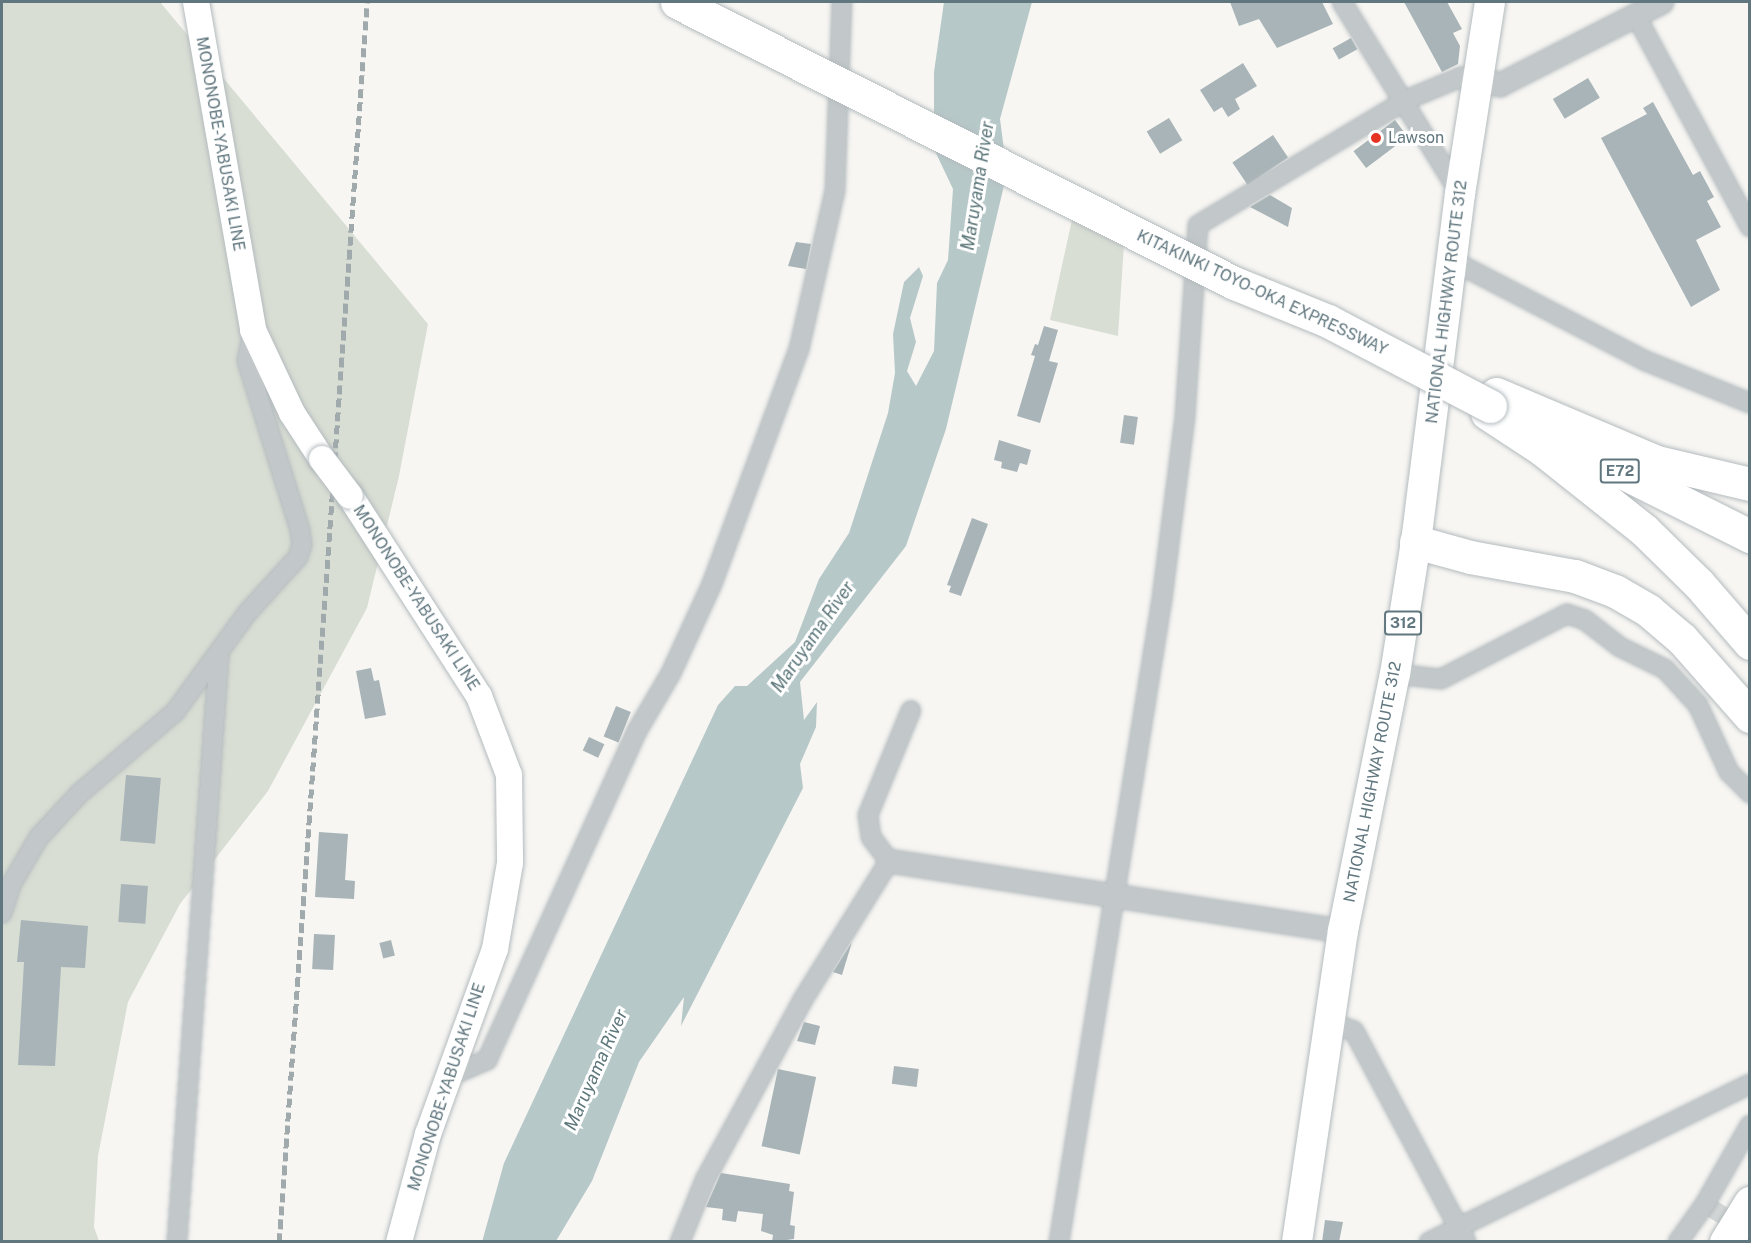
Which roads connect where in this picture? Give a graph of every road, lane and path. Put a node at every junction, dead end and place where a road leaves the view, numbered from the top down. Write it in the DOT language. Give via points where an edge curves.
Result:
graph roads {
  1 [pos="196,2"];
  2 [pos="677,2"];
  3 [pos="842,2"];
  4 [pos="1342,2"];
  5 [pos="1490,2"];
  6 [pos="1662,2"];
  7 [pos="1636,16"];
  8 [pos="1476,79"];
  9 [pos="1406,100"];
  10 [pos="1460,194"];
  11 [pos="1749,227"];
  12 [pos="1451,260"];
  13 [pos="1234,283"];
  14 [pos="253,330"];
  15 [pos="1749,404"];
  16 [pos="1491,405"];
  17 [pos="1749,484"];
  18 [pos="1749,536"];
  19 [pos="1416,542"];
  20 [pos="1749,644"];
  21 [pos="219,654"];
  22 [pos="1395,674"];
  23 [pos="1749,693"];
  24 [pos="911,710"];
  25 [pos="1749,716"];
  26 [pos="1749,793"];
  27 [pos="889,861"];
  28 [pos="1113,894"];
  29 [pos="2,913"];
  30 [pos="1343,930"];
  31 [pos="1331,1023"];
  32 [pos="448,1077"];
  33 [pos="1749,1084"];
  34 [pos="1749,1125"];
  35 [pos="1749,1205"];
  36 [pos="1749,1218"];
  37 [pos="1462,1234"];
  38 [pos="177,1242"];
  39 [pos="399,1242"];
  40 [pos="680,1242"];
  41 [pos="1059,1242"];
  42 [pos="1297,1242"];
  43 [pos="1429,1242"];
  44 [pos="1678,1242"];
  45 [pos="1727,1242"];
  46 [pos="1737,1242"];
  1 -- 14 [label="main road, MONONOBE-YABUSAKI LINE"];
  2 -- 13 [label="highway, KITAKINKI TOYO-OKA EXPRESSWAY, bridge"];
  3 -- 32 [label="street" via="835,190 791,371 712,584 671,673 637,731 488,1060"];
  4 -- 9 [label="street"];
  5 -- 8 [label="highway, NATIONAL HIGHWAY ROUTE 312 / 312"];
  6 -- 7 [label="street"];
  7 -- 8 [label="street" via="1500,85"];
  7 -- 11 [label="street"];
  8 -- 9 [label="street" via="1461,76"];
  8 -- 10 [label="highway, NATIONAL HIGHWAY ROUTE 312 / 312"];
  9 -- 10 [label="street"];
  9 -- 28 [label="street" via="1198,225 1185,416 1162,599"];
  10 -- 12 [label="highway, NATIONAL HIGHWAY ROUTE 312 / 312"];
  12 -- 15 [label="street" via="1646,361"];
  12 -- 19 [label="highway, NATIONAL HIGHWAY ROUTE 312 / 312"];
  13 -- 16 [label="highway, KITAKINKI TOYO-OKA EXPRESSWAY, bridge" via="1328,321"];
  13 -- 16 [label="highway, bridge" via="1276,313"];
  14 -- 21 [label="street" via="247,361 251,383 263,410 302,545 298,556 248,612"];
  14 -- 32 [label="main road, MONONOBE-YABUSAKI LINE, bridge" via="292,413 479,696 509,775 510,862 495,949"];
  16 -- 17 [label="highway" via="1657,462"];
  16 -- 18 [label="highway, E72"];
  16 -- 20 [label="highway" via="1644,530 1707,593"];
  19 -- 22 [label="highway, NATIONAL HIGHWAY ROUTE 312 / 312"];
  19 -- 23 [label="highway" via="1474,543 1555,555 1615,574 1671,608"];
  19 -- 25 [label="highway" via="1470,557 1575,576 1615,591 1649,611 1682,639"];
  21 -- 29 [label="street" via="175,712 80,793 39,837 12,883"];
  21 -- 38 [label="street"];
  22 -- 26 [label="street" via="1441,680 1567,614 1586,620 1620,647 1665,669 1698,705 1729,772"];
  22 -- 30 [label="highway, NATIONAL HIGHWAY ROUTE 312 / 312"];
  24 -- 27 [label="street" via="868,815 871,837"];
  27 -- 28 [label="street"];
  27 -- 40 [label="street" via="802,1001 705,1180"];
  28 -- 30 [label="street"];
  28 -- 41 [label="street"];
  30 -- 31 [label="highway, NATIONAL HIGHWAY ROUTE 312 / 312"];
  31 -- 37 [label="street" via="1354,1031"];
  31 -- 42 [label="highway, NATIONAL HIGHWAY ROUTE 312 / 312"];
  32 -- 39 [label="main road, MONONOBE-YABUSAKI LINE"];
  33 -- 37 [label="street"];
  34 -- 44 [label="street" via="1708,1206"];
  35 -- 45 [label="highway"];
  36 -- 46 [label="highway"];
  37 -- 43 [label="street"];
}
